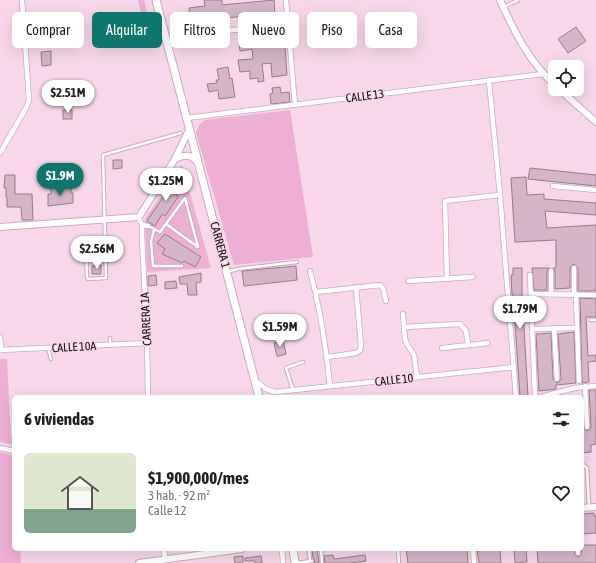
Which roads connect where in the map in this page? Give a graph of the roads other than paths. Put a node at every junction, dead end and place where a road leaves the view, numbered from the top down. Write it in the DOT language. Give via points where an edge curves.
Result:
graph roads {
  1 [pos="22,0"];
  2 [pos="156,0"];
  3 [pos="286,0"];
  4 [pos="500,0"];
  5 [pos="518,0"];
  6 [pos="503,8"];
  7 [pos="287,12"];
  8 [pos="290,48"];
  9 [pos="543,74"];
  10 [pos="548,79"];
  11 [pos="489,81"];
  12 [pos="567,96"];
  13 [pos="295,105"];
  14 [pos="187,118"];
  15 [pos="596,122"];
  16 [pos="189,130"];
  17 [pos="181,133"];
  18 [pos="0,153"];
  19 [pos="176,159"];
  20 [pos="198,163"];
  21 [pos="552,186"];
  22 [pos="596,190"];
  23 [pos="500,195"];
  24 [pos="139,217"];
  25 [pos="104,220"];
  26 [pos="142,224"];
  27 [pos="166,224"];
  28 [pos="148,226"];
  29 [pos="0,227"];
  30 [pos="154,230"];
  31 [pos="86,247"];
  32 [pos="297,262"];
  33 [pos="182,266"];
  34 [pos="574,268"];
  35 [pos="310,270"];
  36 [pos="551,271"];
  37 [pos="227,273"];
  38 [pos="530,275"];
  39 [pos="473,277"];
  40 [pos="447,279"];
  41 [pos="408,281"];
  42 [pos="356,287"];
  43 [pos="316,292"];
  44 [pos="531,294"];
  45 [pos="551,294"];
  46 [pos="575,294"];
  47 [pos="596,295"];
  48 [pos="386,301"];
  49 [pos="403,314"];
  50 [pos="591,320"];
  51 [pos="596,320"];
  52 [pos="404,327"];
  53 [pos="554,328"];
  54 [pos="577,328"];
  55 [pos="532,329"];
  56 [pos="0,337"];
  57 [pos="110,338"];
  58 [pos="148,339"];
  59 [pos="35,342"];
  60 [pos="488,344"];
  61 [pos="110,345"];
  62 [pos="468,345"];
  63 [pos="36,348"];
  64 [pos="48,348"];
  65 [pos="442,348"];
  66 [pos="0,350"];
  67 [pos="327,357"];
  68 [pos="51,359"];
  69 [pos="303,362"];
  70 [pos="514,367"];
  71 [pos="417,377"];
  72 [pos="557,379"];
  73 [pos="255,380"];
  74 [pos="579,381"];
  75 [pos="330,386"];
  76 [pos="585,386"];
  77 [pos="596,386"];
  78 [pos="293,390"];
  79 [pos="275,392"];
  80 [pos="148,395"];
  81 [pos="259,395"];
  82 [pos="270,395"];
  83 [pos="294,395"];
  84 [pos="516,395"];
  85 [pos="535,395"];
  86 [pos="548,395"];
  87 [pos="587,427"];
  88 [pos="0,448"];
  89 [pos="12,451"];
  90 [pos="584,466"];
  91 [pos="596,507"];
  92 [pos="585,508"];
  93 [pos="164,551"];
  94 [pos="207,551"];
  95 [pos="282,551"];
  96 [pos="293,551"];
  97 [pos="309,551"];
  98 [pos="398,551"];
  99 [pos="473,551"];
  100 [pos="165,559"];
  101 [pos="174,560"];
  102 [pos="139,563"];
  103 [pos="283,563"];
  104 [pos="295,563"];
  105 [pos="399,563"];
  106 [pos="474,563"];
  1 -- 18 [label="street" via="25,66 30,75 27,112"];
  2 -- 14 [label="main road, CARRERA 1"];
  3 -- 7 [label="street"];
  4 -- 6 [label="street"];
  5 -- 6 [label="lane"];
  6 -- 9 [label="street" via="526,51"];
  8 -- 13 [label="street"];
  9 -- 10 [label="street"];
  9 -- 11 [label="street, CALLE 13"];
  11 -- 13 [label="street, CALLE 13"];
  11 -- 23 [label="street"];
  12 -- 15 [label="street"];
  13 -- 14 [label="street, CALLE 13"];
  14 -- 16 [label="main road, CARRERA 1"];
  16 -- 19 [label="street"];
  16 -- 20 [label="main road, CARRERA 1"];
  17 -- 25 [label="lane" via="103,155"];
  19 -- 20 [label="street" via="187,155"];
  19 -- 24 [label="street"];
  20 -- 37 [label="main road, CARRERA 1"];
  21 -- 22 [label="street"];
  23 -- 40 [label="street" via="445,200"];
  23 -- 70 [label="street"];
  24 -- 25 [label="street"];
  24 -- 26 [label="street, CARRERA 1A"];
  25 -- 29 [label="street" via="30,227"];
  25 -- 31 [label="lane" via="106,278 88,279"];
  26 -- 28 [label="street"];
  26 -- 58 [label="street, CARRERA 1A"];
  27 -- 27 [label="lane" via="185,198 198,247 191,242"];
  27 -- 30 [label="lane" via="160,232"];
  28 -- 30 [label="lane"];
  30 -- 33 [label="lane" via="151,241 153,266"];
  32 -- 37 [label="lane" via="237,269"];
  34 -- 46 [label="street"];
  35 -- 43 [label="street"];
  36 -- 45 [label="street"];
  37 -- 73 [label="main road, CARRERA 1"];
  38 -- 44 [label="street"];
  39 -- 40 [label="street"];
  40 -- 41 [label="street"];
  42 -- 43 [label="street"];
  42 -- 48 [label="street" via="380,285"];
  42 -- 67 [label="street" via="360,350 356,353"];
  43 -- 67 [label="street"];
  44 -- 45 [label="street"];
  44 -- 55 [label="street"];
  45 -- 46 [label="street"];
  46 -- 47 [label="street"];
  46 -- 54 [label="street"];
  49 -- 52 [label="street"];
  50 -- 51 [label="lane"];
  52 -- 62 [label="street" via="460,324 466,331"];
  52 -- 71 [label="street" via="407,344 414,355"];
  53 -- 54 [label="street"];
  53 -- 55 [label="street"];
  53 -- 72 [label="street"];
  54 -- 74 [label="street"];
  55 -- 85 [label="street"];
  56 -- 66 [label="street"];
  57 -- 61 [label="lane"];
  58 -- 61 [label="street, CALLE 10A"];
  58 -- 80 [label="street, CARRERA 1A"];
  59 -- 63 [label="lane"];
  60 -- 62 [label="street"];
  61 -- 64 [label="street, CALLE 10A"];
  62 -- 65 [label="street"];
  63 -- 64 [label="street, CALLE 10A"];
  63 -- 66 [label="street, CALLE 10A"];
  64 -- 68 [label="lane"];
  67 -- 75 [label="street"];
  69 -- 78 [label="lane" via="286,368"];
  70 -- 71 [label="street, CALLE 10"];
  70 -- 84 [label="street"];
  71 -- 75 [label="street, CALLE 10"];
  73 -- 79 [label="street" via="266,389"];
  73 -- 81 [label="main road, CARRERA 1"];
  75 -- 78 [label="street, CALLE 10"];
  76 -- 77 [label="street"];
  76 -- 86 [label="street"];
  76 -- 87 [label="street"];
  78 -- 79 [label="street, CALLE 10"];
  78 -- 83 [label="street"];
  79 -- 82 [label="street"];
  88 -- 89 [label="street"];
  90 -- 92 [label="lane" via="587,468"];
  91 -- 92 [label="street"];
  93 -- 100 [label="street"];
  94 -- 101 [label="street"];
  95 -- 103 [label="street"];
  96 -- 104 [label="main road"];
  97 -- 104 [label="lane" via="311,561"];
  98 -- 105 [label="lane"];
  99 -- 106 [label="street"];
  100 -- 101 [label="street"];
  100 -- 102 [label="street"];
}
